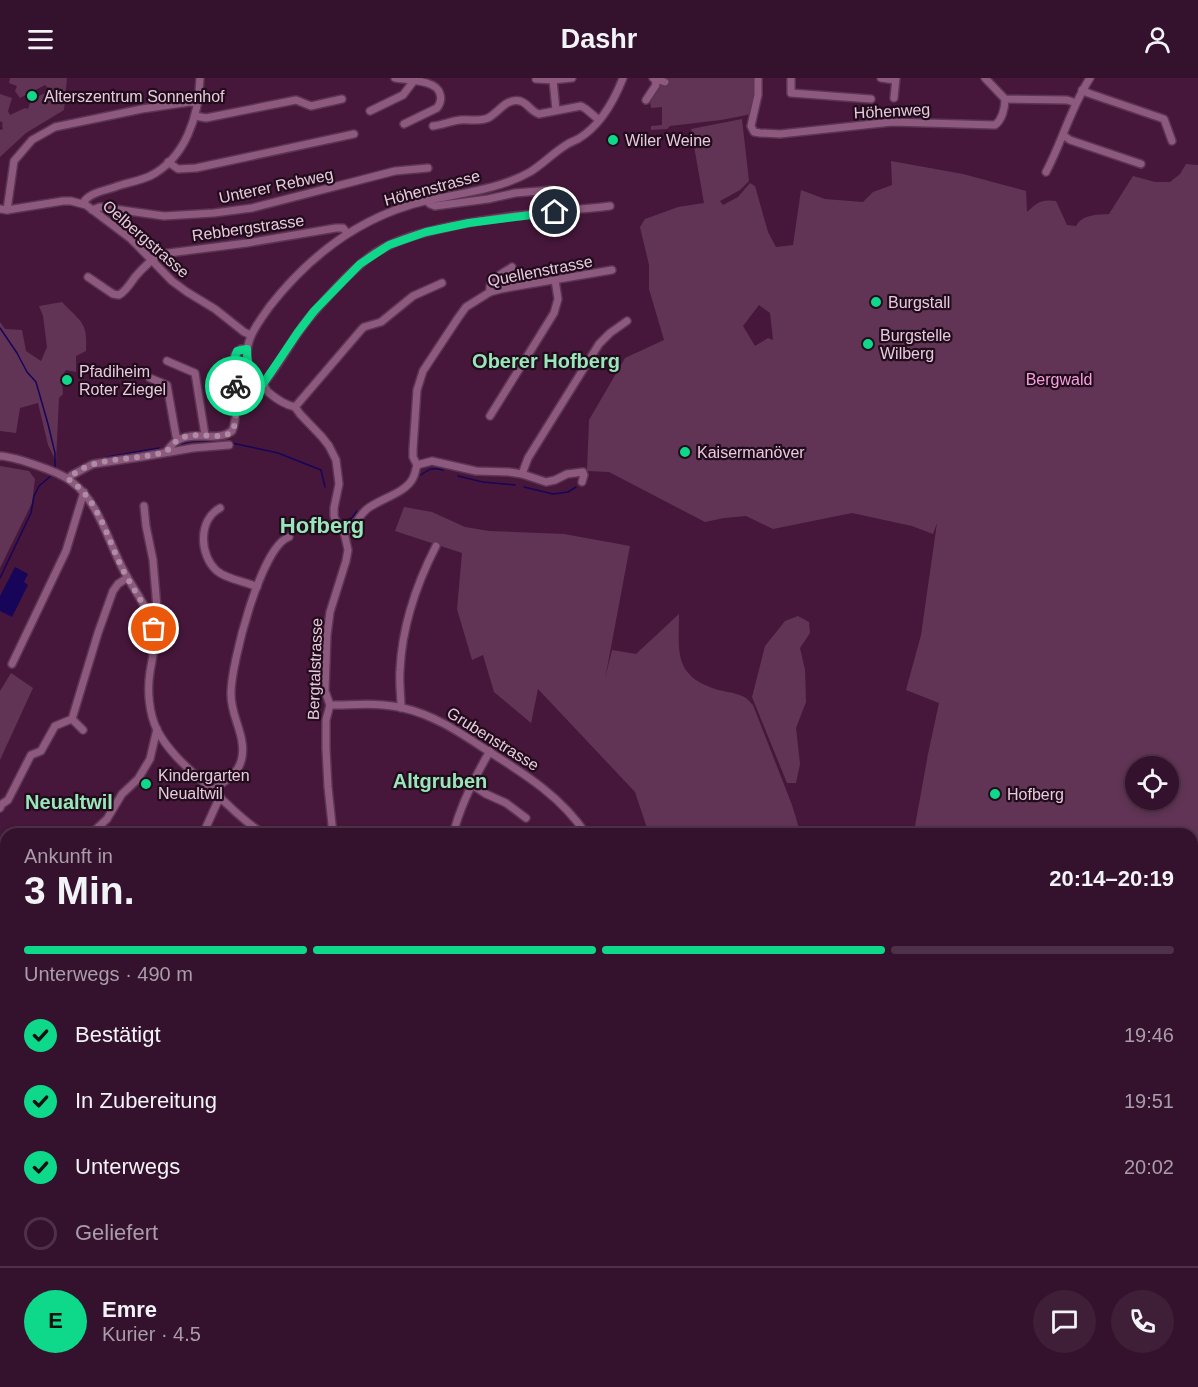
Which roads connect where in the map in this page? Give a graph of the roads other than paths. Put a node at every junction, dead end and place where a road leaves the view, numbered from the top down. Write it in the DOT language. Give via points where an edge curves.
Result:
graph roads {
  1 [pos="200,78"];
  2 [pos="395,78"];
  3 [pos="572,78"];
  4 [pos="623,78"];
  5 [pos="654,78"];
  6 [pos="758,78"];
  7 [pos="791,78"];
  8 [pos="881,78"];
  9 [pos="985,78"];
  10 [pos="1090,78"];
  11 [pos="415,79"];
  12 [pos="536,79"];
  13 [pos="895,79"];
  14 [pos="553,80"];
  15 [pos="665,82"];
  16 [pos="1082,90"];
  17 [pos="894,98"];
  18 [pos="342,99"];
  19 [pos="871,99"];
  20 [pos="1005,99"];
  21 [pos="646,100"];
  22 [pos="198,103"];
  23 [pos="1076,103"];
  24 [pos="556,110"];
  25 [pos="370,111"];
  26 [pos="195,116"];
  27 [pos="599,120"];
  28 [pos="404,124"];
  29 [pos="433,126"];
  30 [pos="354,134"];
  31 [pos="1063,135"];
  32 [pos="1172,141"];
  33 [pos="168,162"];
  34 [pos="1140,164"];
  35 [pos="428,168"];
  36 [pos="1046,172"];
  37 [pos="552,190"];
  38 [pos="427,201"];
  39 [pos="83,203"];
  40 [pos="610,206"];
  41 [pos="4,209"];
  42 [pos="92,210"];
  43 [pos="347,233"];
  44 [pos="152,260"];
  45 [pos="512,267"];
  46 [pos="612,270"];
  47 [pos="88,278"];
  48 [pos="555,280"];
  49 [pos="442,283"];
  50 [pos="490,292"];
  51 [pos="627,321"];
  52 [pos="251,335"];
  53 [pos="247,349"];
  54 [pos="167,361"];
  55 [pos="150,378"];
  56 [pos="263,384"];
  57 [pos="295,407"];
  58 [pos="490,416"];
  59 [pos="205,435"];
  60 [pos="178,440"];
  61 [pos="229,445"];
  62 [pos="166,452"];
  63 [pos="0,456"];
  64 [pos="417,465"];
  65 [pos="522,474"];
  66 [pos="68,479"];
  67 [pos="582,482"];
  68 [pos="84,492"];
  69 [pos="144,506"];
  70 [pos="220,508"];
  71 [pos="344,532"];
  72 [pos="289,537"];
  73 [pos="436,546"];
  74 [pos="127,578"];
  75 [pos="257,587"];
  76 [pos="150,619"];
  77 [pos="12,664"];
  78 [pos="330,705"];
  79 [pos="401,708"];
  80 [pos="72,719"];
  81 [pos="157,729"];
  82 [pos="83,730"];
  83 [pos="490,752"];
  84 [pos="471,784"];
  85 [pos="213,790"];
  86 [pos="221,798"];
  87 [pos="0,808"];
  88 [pos="526,818"];
  89 [pos="97,828"];
  90 [pos="206,828"];
  91 [pos="256,828"];
  92 [pos="332,828"];
  93 [pos="455,828"];
  94 [pos="581,828"];
  1 -- 22 [label="street"];
  2 -- 11 [label="street"];
  3 -- 14 [label="street"];
  4 -- 27 [label="street, Höhenstrasse"];
  5 -- 15 [label="street"];
  5 -- 21 [label="street" via="656,84"];
  6 -- 20 [label="street, Höhenweg" via="751,126 760,133 892,122 994,125"];
  7 -- 19 [label="street" via="791,93"];
  8 -- 13 [label="street"];
  9 -- 20 [label="street"];
  10 -- 16 [label="street"];
  11 -- 25 [label="street" via="401,97"];
  11 -- 28 [label="street" via="436,87 441,102 437,108"];
  12 -- 14 [label="street"];
  13 -- 17 [label="street"];
  14 -- 24 [label="street"];
  16 -- 23 [label="street"];
  16 -- 32 [label="street" via="1164,119"];
  18 -- 26 [label="street" via="311,106 296,100 206,118"];
  20 -- 23 [label="street"];
  22 -- 26 [label="street"];
  22 -- 41 [label="street" via="142,109 55,127 32,140 14,160"];
  23 -- 31 [label="street"];
  24 -- 27 [label="street" via="581,106"];
  24 -- 29 [label="street" via="536,113 522,102 512,101 487,118"];
  26 -- 33 [label="street" via="184,142"];
  27 -- 38 [label="street, Höhenstrasse" via="579,138 514,180"];
  30 -- 33 [label="street" via="196,168 178,168"];
  31 -- 34 [label="street"];
  31 -- 36 [label="street"];
  33 -- 39 [label="street" via="150,176 96,193"];
  35 -- 42 [label="street, Unterer Rebweg" via="395,171 252,208 214,213 164,216 100,207"];
  37 -- 38 [label="street" via="435,206"];
  38 -- 43 [label="street, Höhenstrasse" via="391,211"];
  39 -- 41 [label="street" via="63,201"];
  39 -- 42 [label="street, Oelbergstrasse"];
  40 -- 56 [label="street" via="469,223 389,245 360,264 314,311"];
  42 -- 44 [label="street, Oelbergstrasse"];
  43 -- 44 [label="street, Rebbergstrasse" via="336,228 161,254"];
  43 -- 52 [label="street, Höhenstrasse" via="284,289"];
  44 -- 47 [label="street" via="120,295"];
  44 -- 52 [label="street, Oelbergstrasse" via="172,281"];
  45 -- 50 [label="street" via="492,281"];
  46 -- 48 [label="street, Quellenstrasse"];
  48 -- 50 [label="street, Quellenstrasse"];
  48 -- 58 [label="street" via="558,299 554,313"];
  49 -- 57 [label="street" via="413,296 381,322 364,327"];
  50 -- 64 [label="street, Quellenstrasse" via="462,312 423,371 417,390 413,449"];
  51 -- 65 [label="street" via="599,344"];
  52 -- 53 [label="street, Bergtalstrasse"];
  53 -- 56 [label="street, Bergtalstrasse" via="249,369"];
  53 -- 59 [label="street" via="235,355 233,429 222,435"];
  54 -- 59 [label="street" via="195,373"];
  55 -- 60 [label="street" via="166,385"];
  56 -- 57 [label="street, Bergtalstrasse" via="268,392"];
  57 -- 71 [label="street, Bergtalstrasse" via="329,446 336,460 339,484 334,516"];
  59 -- 60 [label="street"];
  60 -- 62 [label="street"];
  61 -- 62 [label="street"];
  62 -- 66 [label="street" via="93,464"];
  63 -- 66 [label="street"];
  64 -- 65 [label="street" via="432,461 476,471"];
  64 -- 71 [label="street" via="408,485 369,507"];
  65 -- 67 [label="street" via="551,482 583,472"];
  66 -- 68 [label="street"];
  68 -- 74 [label="street"];
  68 -- 77 [label="street" via="66,552"];
  69 -- 76 [label="street" via="157,608"];
  70 -- 75 [label="street" via="205,525 204,544 210,561 221,573"];
  71 -- 78 [label="street, Bergtalstrasse" via="347,555 327,635 325,691"];
  72 -- 75 [label="street" via="283,538 268,560"];
  73 -- 79 [label="street" via="406,625 400,670"];
  74 -- 76 [label="street"];
  74 -- 80 [label="street" via="113,591"];
  75 -- 85 [label="street" via="244,623 231,694 243,755 233,775"];
  76 -- 81 [label="street" via="154,636 149,692"];
  78 -- 79 [label="street, Grubenstrasse"];
  78 -- 92 [label="street, Bergtalstrasse" via="326,749"];
  79 -- 83 [label="street, Grubenstrasse" via="442,722"];
  80 -- 82 [label="street"];
  80 -- 87 [label="street" via="55,726 41,751 31,755"];
  81 -- 85 [label="street" via="172,753"];
  81 -- 89 [label="street" via="150,759 138,779"];
  83 -- 84 [label="street"];
  83 -- 94 [label="street, Grubenstrasse" via="547,790"];
  84 -- 88 [label="street"];
  84 -- 93 [label="street"];
  85 -- 86 [label="street"];
  86 -- 90 [label="street"];
  86 -- 91 [label="street"];
}
